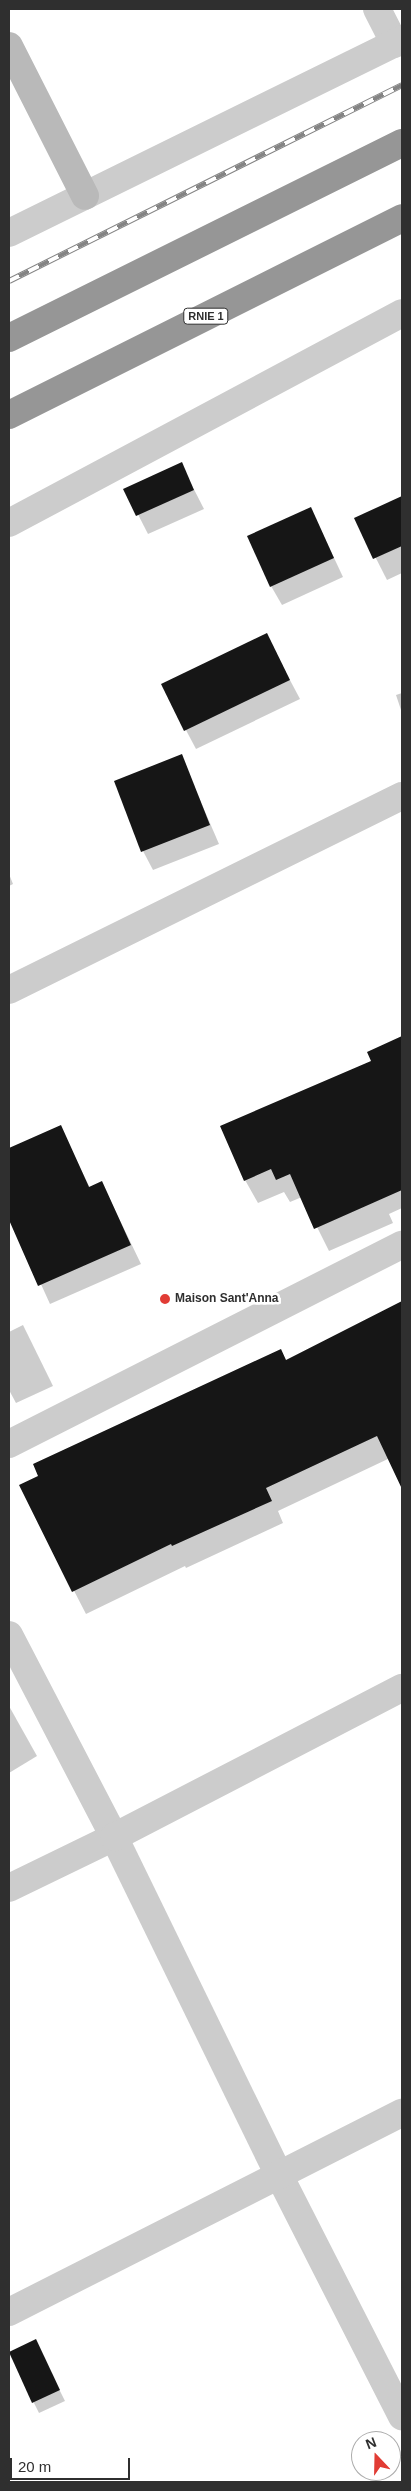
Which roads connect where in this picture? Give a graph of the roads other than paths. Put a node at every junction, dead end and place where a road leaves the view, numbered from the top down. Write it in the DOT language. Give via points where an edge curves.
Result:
graph roads {
  1 [pos="377,9"];
  2 [pos="398,42"];
  3 [pos="9,46"];
  4 [pos="402,142"];
  5 [pos="85,196"];
  6 [pos="402,218"];
  7 [pos="9,233"];
  8 [pos="402,313"];
  9 [pos="9,338"];
  10 [pos="9,415"];
  11 [pos="9,523"];
  12 [pos="402,796"];
  13 [pos="9,990"];
  14 [pos="402,1245"];
  15 [pos="9,1444"];
  16 [pos="9,1635"];
  17 [pos="402,1688"];
  18 [pos="114,1837"];
  19 [pos="9,1888"];
  20 [pos="402,2112"];
  21 [pos="279,2175"];
  22 [pos="9,2312"];
  23 [pos="402,2416"];
  1 -- 2 [label="street"];
  2 -- 5 [label="street"];
  3 -- 5 [label="street"];
  4 -- 9 [label="highway"];
  5 -- 7 [label="street"];
  6 -- 10 [label="highway, RNIE 1"];
  8 -- 11 [label="street"];
  12 -- 13 [label="street"];
  14 -- 15 [label="street"];
  16 -- 18 [label="street"];
  17 -- 18 [label="street"];
  18 -- 19 [label="street"];
  18 -- 21 [label="street"];
  20 -- 21 [label="street"];
  21 -- 22 [label="street"];
  21 -- 23 [label="street"];
}
